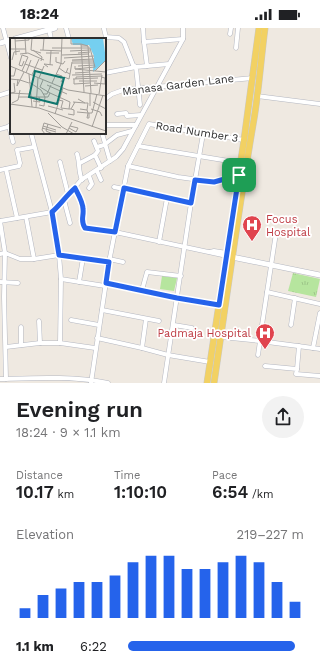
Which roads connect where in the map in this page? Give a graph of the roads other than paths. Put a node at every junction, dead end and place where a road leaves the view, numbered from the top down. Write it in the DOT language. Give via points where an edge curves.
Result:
graph roads {
  1 [pos="3,28"];
  2 [pos="55,28"];
  3 [pos="66,28"];
  4 [pos="104,28"];
  5 [pos="143,28"];
  6 [pos="183,28"];
  7 [pos="230,28"];
  8 [pos="238,28"];
  9 [pos="259,28"];
  10 [pos="265,28"];
  11 [pos="49,29"];
  12 [pos="36,30"];
  13 [pos="230,34"];
  14 [pos="17,38"];
  15 [pos="51,38"];
  16 [pos="69,38"];
  17 [pos="105,38"];
  18 [pos="183,39"];
  19 [pos="8,41"];
  20 [pos="144,42"];
  21 [pos="0,43"];
  22 [pos="236,48"];
  23 [pos="10,52"];
  24 [pos="169,64"];
  25 [pos="147,66"];
  26 [pos="136,67"];
  27 [pos="106,73"];
  28 [pos="252,78"];
  29 [pos="156,86"];
  30 [pos="139,89"];
  31 [pos="10,92"];
  32 [pos="0,95"];
  33 [pos="257,96"];
  34 [pos="106,98"];
  35 [pos="320,104"];
  36 [pos="140,105"];
  37 [pos="117,114"];
  38 [pos="141,115"];
  39 [pos="136,124"];
  40 [pos="106,125"];
  41 [pos="10,126"];
  42 [pos="0,129"];
  43 [pos="132,131"];
  44 [pos="12,134"];
  45 [pos="31,134"];
  46 [pos="102,134"];
  47 [pos="203,134"];
  48 [pos="244,140"];
  49 [pos="94,141"];
  50 [pos="13,142"];
  51 [pos="106,144"];
  52 [pos="34,146"];
  53 [pos="138,146"];
  54 [pos="97,147"];
  55 [pos="77,154"];
  56 [pos="95,155"];
  57 [pos="199,156"];
  58 [pos="110,160"];
  59 [pos="60,162"];
  60 [pos="80,162"];
  61 [pos="241,163"];
  62 [pos="128,166"];
  63 [pos="6,169"];
  64 [pos="99,169"];
  65 [pos="0,170"];
  66 [pos="239,175"];
  67 [pos="88,176"];
  68 [pos="82,180"];
  69 [pos="100,180"];
  70 [pos="195,180"];
  71 [pos="114,187"];
  72 [pos="75,188"];
  73 [pos="89,188"];
  74 [pos="124,188"];
  75 [pos="68,194"];
  76 [pos="167,198"];
  77 [pos="64,200"];
  78 [pos="191,203"];
  79 [pos="52,212"];
  80 [pos="26,217"];
  81 [pos="17,218"];
  82 [pos="0,221"];
  83 [pos="70,224"];
  84 [pos="115,232"];
  85 [pos="276,233"];
  86 [pos="159,242"];
  87 [pos="185,247"];
  88 [pos="2,253"];
  89 [pos="59,255"];
  90 [pos="229,255"];
  91 [pos="83,258"];
  92 [pos="34,259"];
  93 [pos="109,260"];
  94 [pos="123,262"];
  95 [pos="271,266"];
  96 [pos="320,275"];
  97 [pos="180,276"];
  98 [pos="61,280"];
  99 [pos="2,282"];
  100 [pos="79,282"];
  101 [pos="18,283"];
  102 [pos="106,285"];
  103 [pos="142,290"];
  104 [pos="267,292"];
  105 [pos="2,297"];
  106 [pos="177,298"];
  107 [pos="295,298"];
  108 [pos="320,304"];
  109 [pos="219,305"];
  110 [pos="102,310"];
  111 [pos="320,314"];
  112 [pos="2,315"];
  113 [pos="146,319"];
  114 [pos="39,320"];
  115 [pos="70,320"];
  116 [pos="159,321"];
  117 [pos="174,324"];
  118 [pos="262,324"];
  119 [pos="99,325"];
  120 [pos="291,325"];
  121 [pos="20,327"];
  122 [pos="192,328"];
  123 [pos="2,335"];
  124 [pos="221,337"];
  125 [pos="97,338"];
  126 [pos="260,341"];
  127 [pos="40,343"];
  128 [pos="60,343"];
  129 [pos="21,345"];
  130 [pos="299,346"];
  131 [pos="6,347"];
  132 [pos="95,348"];
  133 [pos="142,348"];
  134 [pos="313,348"];
  135 [pos="320,349"];
  136 [pos="0,355"];
  137 [pos="5,355"];
  138 [pos="168,355"];
  139 [pos="258,355"];
  140 [pos="210,362"];
  141 [pos="265,366"];
  142 [pos="297,369"];
  143 [pos="320,376"];
  144 [pos="50,377"];
  145 [pos="0,379"];
  146 [pos="6,379"];
  147 [pos="25,381"];
  148 [pos="91,381"];
  149 [pos="50,383"];
  150 [pos="108,383"];
  151 [pos="164,383"];
  152 [pos="207,383"];
  153 [pos="214,383"];
  1 -- 19 [label="street"];
  2 -- 11 [label="street"];
  3 -- 16 [label="street"];
  4 -- 17 [label="street"];
  5 -- 20 [label="street"];
  6 -- 18 [label="street"];
  7 -- 13 [label="street"];
  8 -- 22 [label="street"];
  9 -- 28 [label="main road"];
  10 -- 33 [label="main road"];
  11 -- 12 [label="street"];
  11 -- 15 [label="street"];
  12 -- 14 [label="street"];
  17 -- 26 [label="street" via="119,38 124,42"];
  18 -- 20 [label="street"];
  18 -- 24 [label="street"];
  19 -- 21 [label="street"];
  19 -- 23 [label="street"];
  20 -- 25 [label="street"];
  24 -- 25 [label="street"];
  24 -- 29 [label="street"];
  25 -- 26 [label="street"];
  26 -- 27 [label="street"];
  26 -- 30 [label="street"];
  28 -- 29 [label="street, Manasa Garden Lane"];
  28 -- 48 [label="main road"];
  29 -- 30 [label="street, Manasa Garden Lane"];
  29 -- 38 [label="street"];
  30 -- 34 [label="street, Manasa Garden Lane" via="123,90"];
  30 -- 36 [label="street"];
  31 -- 32 [label="street"];
  33 -- 35 [label="street"];
  33 -- 90 [label="main road"];
  37 -- 38 [label="street"];
  38 -- 39 [label="street"];
  39 -- 40 [label="street"];
  39 -- 43 [label="street"];
  41 -- 42 [label="street"];
  43 -- 51 [label="street" via="117,135"];
  43 -- 58 [label="street" via="123,149"];
  44 -- 50 [label="street"];
  45 -- 52 [label="street"];
  46 -- 51 [label="street"];
  47 -- 48 [label="street, Road Number 3"];
  47 -- 53 [label="street, Road Number 3" via="149,124"];
  47 -- 57 [label="street"];
  48 -- 61 [label="main road"];
  49 -- 54 [label="street"];
  51 -- 54 [label="street"];
  51 -- 58 [label="street"];
  52 -- 63 [label="street" via="17,150 20,165"];
  52 -- 79 [label="street"];
  53 -- 57 [label="street"];
  53 -- 62 [label="street"];
  54 -- 56 [label="street" via="98,152"];
  55 -- 60 [label="street"];
  56 -- 60 [label="street"];
  56 -- 64 [label="street"];
  57 -- 61 [label="street"];
  57 -- 70 [label="street"];
  58 -- 64 [label="street"];
  59 -- 75 [label="street"];
  60 -- 68 [label="street" via="78,170"];
  61 -- 66 [label="main road"];
  62 -- 70 [label="street"];
  62 -- 74 [label="street"];
  63 -- 65 [label="street"];
  63 -- 81 [label="street"];
  64 -- 67 [label="street"];
  64 -- 69 [label="street"];
  66 -- 70 [label="street" via="214,182"];
  66 -- 90 [label="main road"];
  67 -- 68 [label="street"];
  67 -- 73 [label="street" via="92,184"];
  68 -- 72 [label="street"];
  70 -- 78 [label="street"];
  71 -- 74 [label="street"];
  72 -- 75 [label="street"];
  72 -- 84 [label="street" via="83,208 85,228"];
  74 -- 76 [label="street"];
  74 -- 84 [label="street"];
  75 -- 77 [label="street"];
  76 -- 78 [label="street"];
  76 -- 86 [label="street"];
  77 -- 79 [label="street"];
  77 -- 83 [label="street"];
  78 -- 87 [label="street"];
  79 -- 80 [label="street"];
  79 -- 89 [label="street"];
  80 -- 81 [label="street"];
  80 -- 92 [label="street"];
  81 -- 82 [label="street"];
  82 -- 88 [label="street"];
  84 -- 86 [label="street"];
  84 -- 93 [label="street"];
  85 -- 95 [label="street"];
  86 -- 87 [label="street"];
  87 -- 90 [label="street" via="212,254"];
  87 -- 97 [label="street"];
  88 -- 92 [label="street" via="20,259"];
  88 -- 99 [label="street"];
  89 -- 91 [label="street"];
  89 -- 92 [label="street"];
  89 -- 98 [label="street"];
  90 -- 95 [label="street"];
  90 -- 109 [label="main road"];
  90 -- 124 [label="main road"];
  91 -- 93 [label="street"];
  91 -- 100 [label="street"];
  93 -- 94 [label="street"];
  93 -- 102 [label="street"];
  95 -- 96 [label="street"];
  95 -- 104 [label="street"];
  97 -- 103 [label="street" via="147,272"];
  97 -- 106 [label="street"];
  98 -- 100 [label="street"];
  98 -- 128 [label="street"];
  99 -- 101 [label="street"];
  99 -- 105 [label="street"];
  100 -- 102 [label="street"];
  102 -- 103 [label="street"];
  102 -- 110 [label="street"];
  103 -- 106 [label="street"];
  104 -- 107 [label="street"];
  104 -- 118 [label="street"];
  105 -- 112 [label="street"];
  106 -- 109 [label="street"];
  106 -- 117 [label="street"];
  107 -- 108 [label="street"];
  107 -- 120 [label="street"];
  109 -- 140 [label="main road"];
  110 -- 113 [label="street"];
  110 -- 119 [label="street"];
  111 -- 134 [label="street"];
  112 -- 123 [label="street"];
  113 -- 116 [label="street"];
  113 -- 133 [label="street"];
  114 -- 127 [label="street"];
  115 -- 119 [label="street"];
  117 -- 122 [label="street"];
  117 -- 138 [label="street"];
  119 -- 125 [label="street"];
  121 -- 129 [label="street"];
  123 -- 131 [label="street"];
  124 -- 126 [label="street"];
  124 -- 153 [label="main road"];
  125 -- 132 [label="street"];
  125 -- 133 [label="street"];
  126 -- 130 [label="street"];
  126 -- 139 [label="street"];
  127 -- 128 [label="street"];
  127 -- 129 [label="street"];
  128 -- 132 [label="street"];
  129 -- 131 [label="street"];
  130 -- 134 [label="street"];
  130 -- 142 [label="street"];
  131 -- 137 [label="street"];
  132 -- 148 [label="street"];
  133 -- 138 [label="street"];
  134 -- 135 [label="street"];
  136 -- 137 [label="street"];
  137 -- 146 [label="street"];
  138 -- 140 [label="street"];
  138 -- 151 [label="street"];
  140 -- 152 [label="main road"];
  141 -- 142 [label="street"];
  142 -- 143 [label="street" via="296,374"];
  144 -- 147 [label="street"];
  144 -- 148 [label="street"];
  144 -- 149 [label="street"];
  145 -- 146 [label="street"];
  146 -- 147 [label="street"];
  148 -- 150 [label="street"];
}
